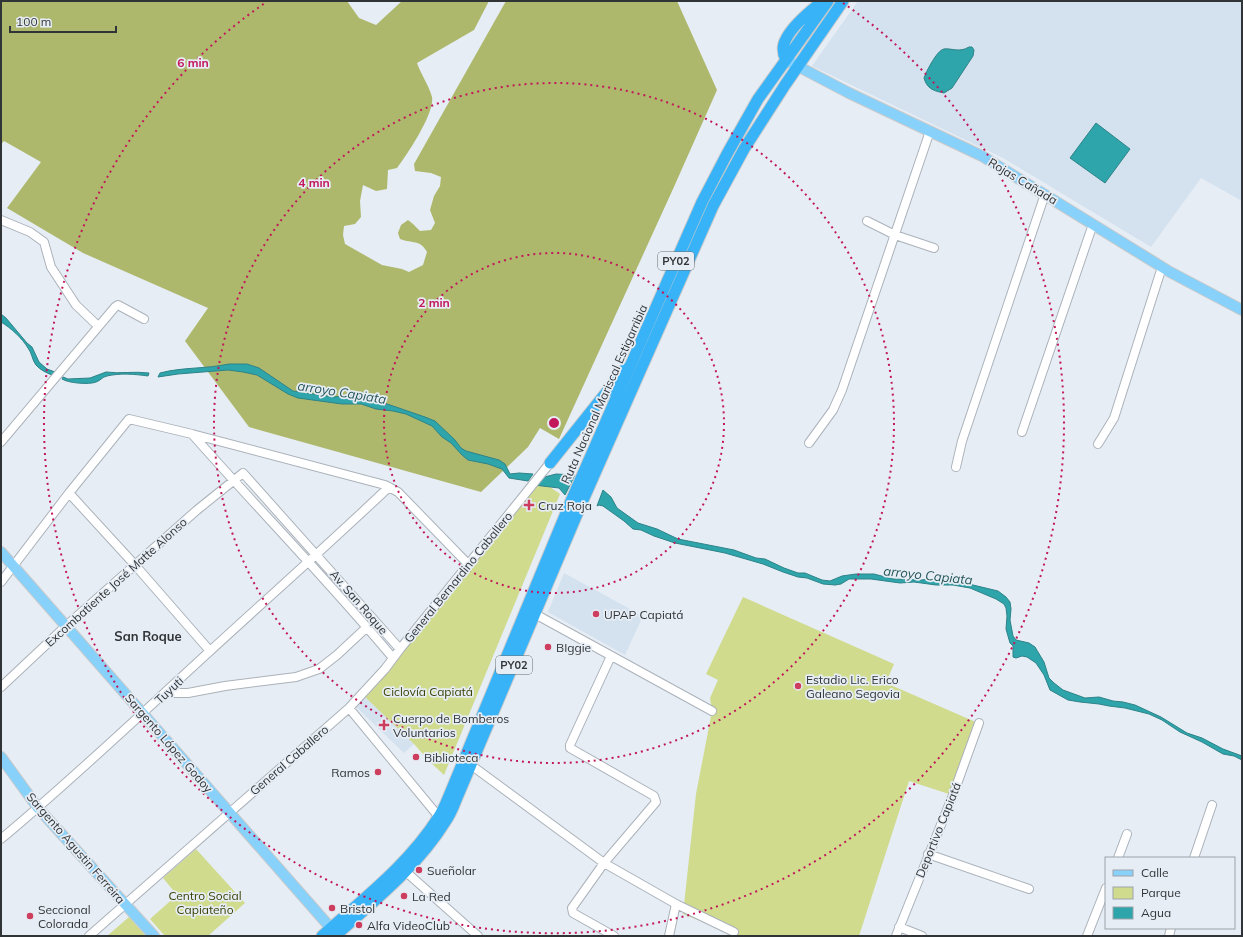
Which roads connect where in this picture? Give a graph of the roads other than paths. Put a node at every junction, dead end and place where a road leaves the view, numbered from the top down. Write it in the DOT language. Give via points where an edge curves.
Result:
graph roads {
  1 [pos="823,1"];
  2 [pos="828,1"];
  3 [pos="843,1"];
  4 [pos="786,60"];
  5 [pos="796,66"];
  6 [pos="930,132"];
  7 [pos="1045,194"];
  8 [pos="1,220"];
  9 [pos="867,221"];
  10 [pos="1093,224"];
  11 [pos="895,235"];
  12 [pos="934,248"];
  13 [pos="1162,267"];
  14 [pos="1242,310"];
  15 [pos="144,319"];
  16 [pos="98,326"];
  17 [pos="637,352"];
  18 [pos="1022,432"];
  19 [pos="192,434"];
  20 [pos="1,442"];
  21 [pos="809,443"];
  22 [pos="1098,444"];
  23 [pos="550,463"];
  24 [pos="956,467"];
  25 [pos="589,474"];
  26 [pos="234,481"];
  27 [pos="389,487"];
  28 [pos="69,492"];
  29 [pos="576,504"];
  30 [pos="1,552"];
  31 [pos="317,555"];
  32 [pos="308,563"];
  33 [pos="468,564"];
  34 [pos="135,565"];
  35 [pos="13,566"];
  36 [pos="1,582"];
  37 [pos="535,614"];
  38 [pos="66,626"];
  39 [pos="367,627"];
  40 [pos="400,649"];
  41 [pos="210,651"];
  42 [pos="611,656"];
  43 [pos="393,658"];
  44 [pos="1,687"];
  45 [pos="165,693"];
  46 [pos="349,708"];
  47 [pos="712,711"];
  48 [pos="143,713"];
  49 [pos="979,723"];
  50 [pos="1,757"];
  51 [pos="471,765"];
  52 [pos="1212,805"];
  53 [pos="38,808"];
  54 [pos="229,812"];
  55 [pos="439,817"];
  56 [pos="1127,834"];
  57 [pos="1,839"];
  58 [pos="928,854"];
  59 [pos="1118,857"];
  60 [pos="1194,857"];
  61 [pos="604,864"];
  62 [pos="405,871"];
  63 [pos="1029,889"];
  64 [pos="1105,891"];
  65 [pos="676,904"];
  66 [pos="126,905"];
  67 [pos="900,927"];
  68 [pos="734,932"];
  69 [pos="335,934"];
  70 [pos="89,936"];
  71 [pos="154,936"];
  72 [pos="322,936"];
  73 [pos="478,936"];
  74 [pos="614,936"];
  75 [pos="669,936"];
  76 [pos="896,936"];
  77 [pos="922,936"];
  78 [pos="1087,936"];
  1 -- 4 [label="highway" via="806,14 785,40 783,49"];
  2 -- 4 [label="highway, Ruta Nacional Mariscal Estigarribia / PY02"];
  3 -- 5 [label="highway, Ruta Nacional Mariscal Estigarribia / PY02"];
  4 -- 5 [label="main road, Rojas Cañada"];
  4 -- 17 [label="highway, Ruta Nacional Mariscal Estigarribia / PY02" via="758,99 705,195"];
  5 -- 6 [label="main road, Rojas Cañada"];
  5 -- 25 [label="highway, Ruta Nacional Mariscal Estigarribia / PY02" via="744,149 713,206"];
  6 -- 7 [label="main road, Rojas Cañada" via="982,156"];
  6 -- 11 [label="street"];
  7 -- 10 [label="main road, Rojas Cañada"];
  7 -- 24 [label="street" via="962,441"];
  8 -- 16 [label="street" via="30,232 44,242 51,267 76,305"];
  9 -- 11 [label="street"];
  10 -- 13 [label="main road, Rojas Cañada"];
  10 -- 18 [label="street"];
  11 -- 12 [label="street"];
  11 -- 21 [label="street" via="842,390 833,410"];
  13 -- 14 [label="main road, Rojas Cañada"];
  13 -- 22 [label="street" via="1114,418"];
  15 -- 16 [label="street" via="118,305"];
  16 -- 20 [label="street"];
  17 -- 23 [label="highway"];
  17 -- 25 [label="highway, Ruta Nacional Mariscal Estigarribia / PY02"];
  19 -- 26 [label="street"];
  19 -- 27 [label="street"];
  19 -- 28 [label="street" via="129,419"];
  23 -- 33 [label="street, General Bernardino Caballero"];
  25 -- 29 [label="highway, Ruta Nacional Mariscal Estigarribia / PY02"];
  26 -- 31 [label="street, Av. San Roque" via="243,473"];
  26 -- 32 [label="street"];
  26 -- 34 [label="street, Excombatiente José Matte Alonso"];
  27 -- 31 [label="street, Tuyuti"];
  27 -- 33 [label="street" via="398,492"];
  28 -- 34 [label="street"];
  28 -- 35 [label="street"];
  29 -- 37 [label="highway, Ruta Nacional Mariscal Estigarribia / PY02"];
  29 -- 55 [label="highway, Ruta Nacional Mariscal Estigarribia / PY02"];
  30 -- 35 [label="main road, Sargento López Godoy"];
  31 -- 32 [label="street, Tuyuti"];
  31 -- 40 [label="street, Av. San Roque"];
  32 -- 39 [label="street"];
  32 -- 41 [label="street, Tuyuti"];
  33 -- 40 [label="street, General Bernardino Caballero"];
  34 -- 38 [label="street, Excombatiente José Matte Alonso"];
  34 -- 41 [label="street"];
  35 -- 36 [label="street"];
  35 -- 38 [label="main road, Sargento López Godoy"];
  37 -- 42 [label="street"];
  37 -- 51 [label="highway, Ruta Nacional Mariscal Estigarribia / PY02"];
  38 -- 44 [label="street, Excombatiente José Matte Alonso"];
  38 -- 48 [label="main road, Sargento López Godoy"];
  39 -- 43 [label="street"];
  39 -- 45 [label="street" via="319,669 296,677"];
  40 -- 43 [label="street, General Bernardino Caballero"];
  41 -- 45 [label="street, Tuyuti"];
  42 -- 47 [label="street"];
  42 -- 61 [label="street" via="570,748 654,796 656,802"];
  43 -- 46 [label="street, General Caballero"];
  45 -- 48 [label="street, Tuyuti"];
  46 -- 54 [label="street, General Caballero"];
  46 -- 55 [label="street"];
  48 -- 53 [label="street, Tuyuti"];
  48 -- 54 [label="main road, Sargento López Godoy"];
  49 -- 58 [label="street, Deportivo Capiatá"];
  50 -- 53 [label="main road, Sargento Agustin Ferreira"];
  51 -- 61 [label="street"];
  51 -- 62 [label="highway, Ruta Nacional Mariscal Estigarribia / PY02" via="446,822"];
  52 -- 60 [label="street"];
  53 -- 57 [label="street, Tuyuti"];
  53 -- 66 [label="main road, Sargento Agustin Ferreira"];
  54 -- 66 [label="street, General Caballero"];
  54 -- 69 [label="main road, Sargento López Godoy"];
  55 -- 69 [label="highway, Ruta Nacional Mariscal Estigarribia / PY02" via="419,845"];
  56 -- 59 [label="street"];
  58 -- 63 [label="street"];
  58 -- 67 [label="street, Deportivo Capiatá"];
  61 -- 65 [label="street"];
  61 -- 74 [label="street" via="572,910 573,913"];
  62 -- 69 [label="highway, Ruta Nacional Mariscal Estigarribia / PY02"];
  62 -- 73 [label="street"];
  64 -- 78 [label="street"];
  65 -- 68 [label="street"];
  65 -- 75 [label="street"];
  66 -- 70 [label="street, General Caballero"];
  66 -- 71 [label="main road, Sargento Agustin Ferreira"];
  67 -- 76 [label="street, Deportivo Capiatá"];
  67 -- 77 [label="street"];
  69 -- 72 [label="highway, Ruta Nacional Mariscal Estigarribia / PY02"];
}
